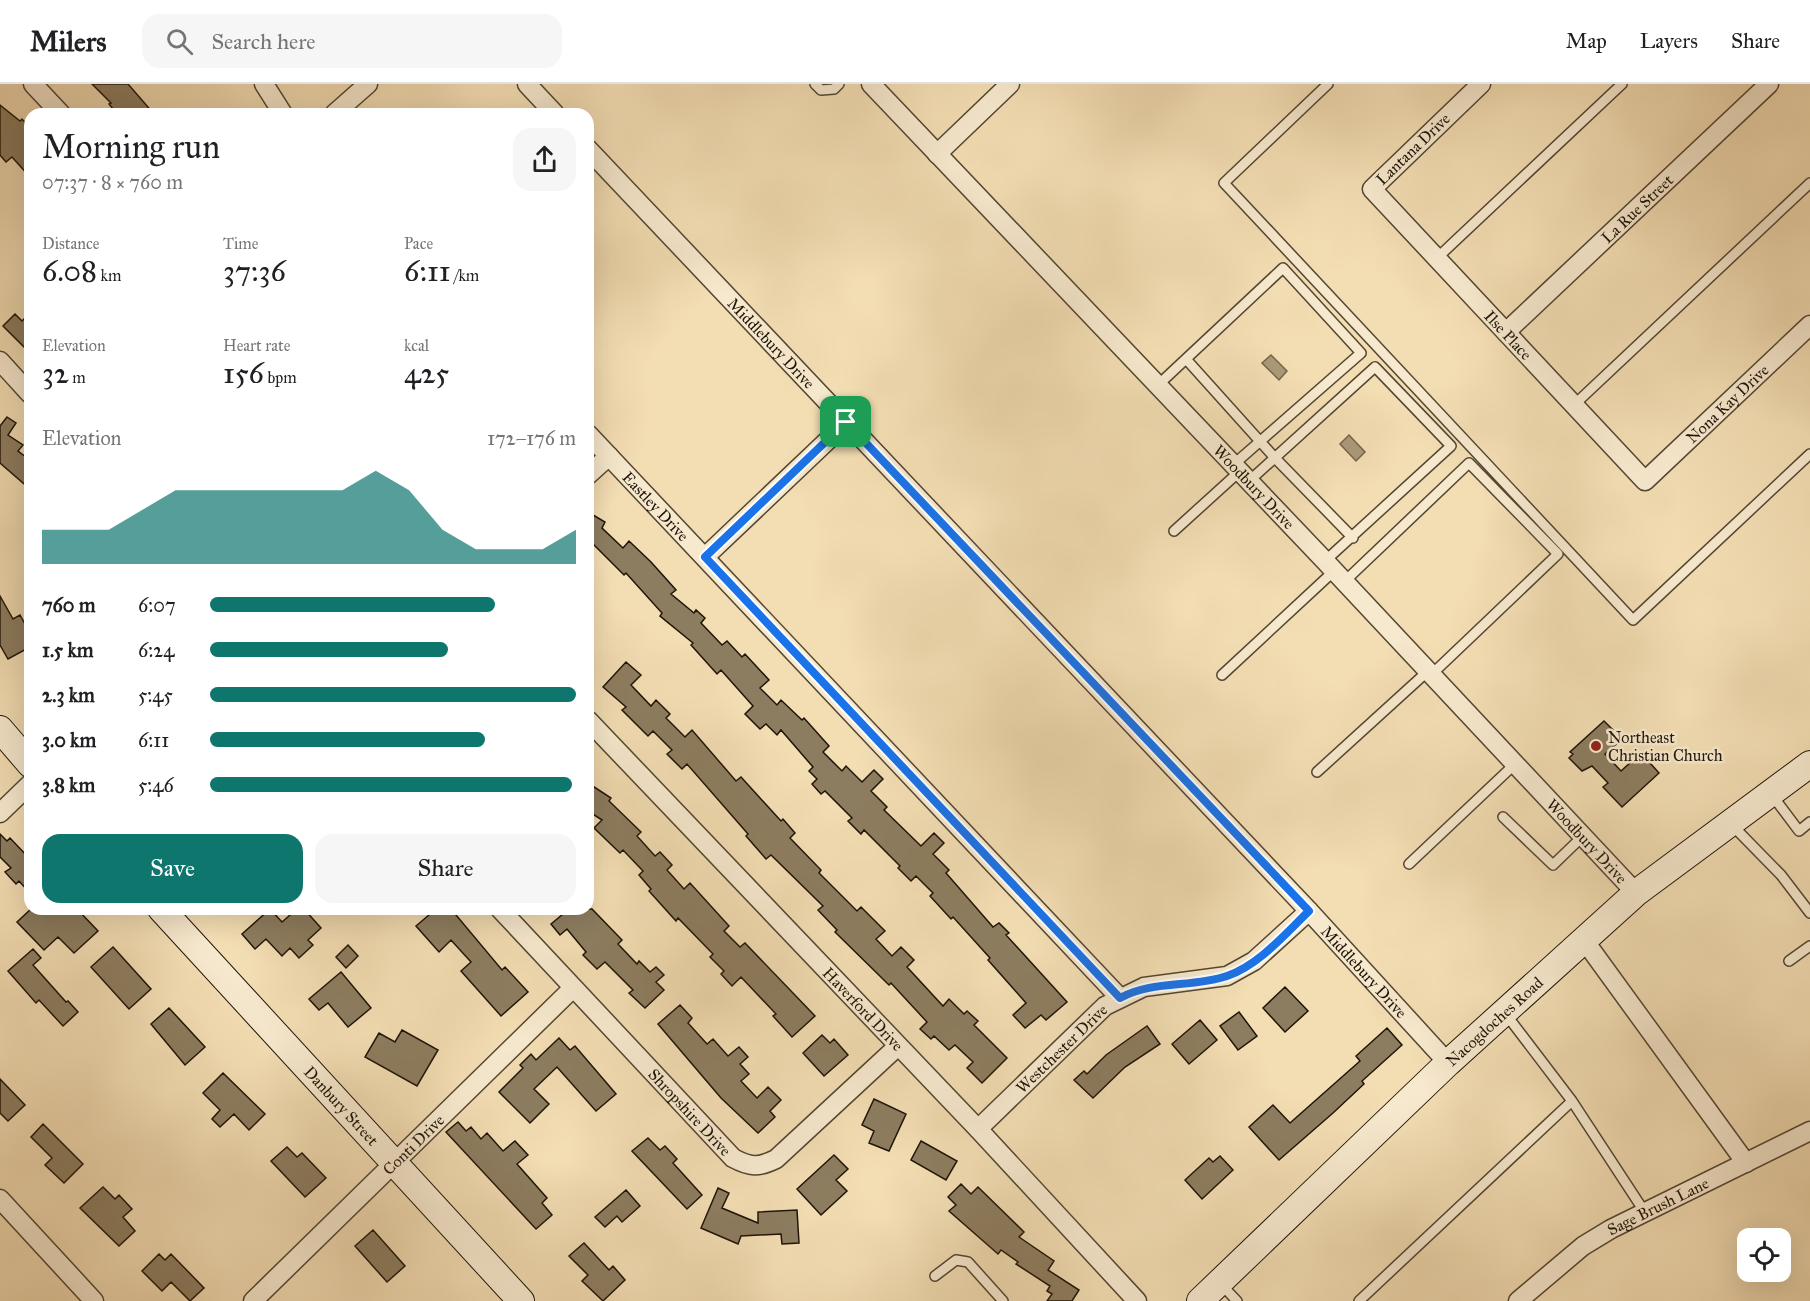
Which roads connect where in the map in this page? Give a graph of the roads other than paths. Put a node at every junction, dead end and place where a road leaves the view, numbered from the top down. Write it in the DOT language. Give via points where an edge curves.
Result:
graph roads {
  1 [pos="33,84"];
  2 [pos="264,84"];
  3 [pos="368,84"];
  4 [pos="527,84"];
  5 [pos="814,84"];
  6 [pos="839,84"];
  7 [pos="871,84"];
  8 [pos="1010,84"];
  9 [pos="1328,84"];
  10 [pos="1481,84"];
  11 [pos="1622,84"];
  12 [pos="1769,84"];
  13 [pos="55,108"];
  14 [pos="279,108"];
  15 [pos="341,108"];
  16 [pos="549,108"];
  17 [pos="937,154"];
  18 [pos="594,155"];
  19 [pos="1810,183"];
  20 [pos="1372,189"];
  21 [pos="1437,258"];
  22 [pos="1810,325"];
  23 [pos="1506,332"];
  24 [pos="1186,358"];
  25 [pos="0,362"];
  26 [pos="1157,386"];
  27 [pos="24,388"];
  28 [pos="1574,405"];
  29 [pos="846,422"];
  30 [pos="594,440"];
  31 [pos="1260,442"];
  32 [pos="1810,454"];
  33 [pos="609,456"];
  34 [pos="1275,458"];
  35 [pos="594,470"];
  36 [pos="1240,473"];
  37 [pos="1645,481"];
  38 [pos="1174,531"];
  39 [pos="1353,538"];
  40 [pos="705,557"];
  41 [pos="1335,571"];
  42 [pos="1429,673"];
  43 [pos="1222,675"];
  44 [pos="594,726"];
  45 [pos="0,729"];
  46 [pos="24,757"];
  47 [pos="1515,764"];
  48 [pos="1810,764"];
  49 [pos="1317,772"];
  50 [pos="24,790"];
  51 [pos="1770,794"];
  52 [pos="0,813"];
  53 [pos="1503,817"];
  54 [pos="1810,822"];
  55 [pos="1731,823"];
  56 [pos="1584,835"];
  57 [pos="1409,864"];
  58 [pos="1636,892"];
  59 [pos="1309,911"];
  60 [pos="1810,913"];
  61 [pos="166,915"];
  62 [pos="506,915"];
  63 [pos="1584,940"];
  64 [pos="1810,946"];
  65 [pos="1789,961"];
  66 [pos="573,988"];
  67 [pos="1120,998"];
  68 [pos="1505,1013"];
  69 [pos="898,1046"];
  70 [pos="1448,1063"];
  71 [pos="1572,1101"];
  72 [pos="978,1129"];
  73 [pos="1810,1131"];
  74 [pos="1746,1163"];
  75 [pos="394,1165"];
  76 [pos="0,1199"];
  77 [pos="1644,1211"];
  78 [pos="935,1276"];
  79 [pos="1219,1283"];
  80 [pos="94,1301"];
  81 [pos="254,1301"];
  82 [pos="521,1301"];
  83 [pos="1002,1301"];
  84 [pos="1137,1301"];
  85 [pos="1200,1301"];
  86 [pos="1237,1301"];
  87 [pos="1359,1301"];
  88 [pos="1518,1301"];
  1 -- 13 [label="street"];
  2 -- 14 [label="street"];
  3 -- 15 [label="street"];
  4 -- 16 [label="street"];
  5 -- 6 [label="lane" via="821,90 834,89"];
  7 -- 17 [label="street, Woodbury Drive"];
  8 -- 17 [label="street"];
  9 -- 32 [label="lane" via="1224,183 1632,620"];
  10 -- 20 [label="street, Lantana Drive"];
  11 -- 21 [label="lane"];
  12 -- 23 [label="street, La Rue Street"];
  17 -- 26 [label="street, Woodbury Drive"];
  18 -- 29 [label="street, Middlebury Drive"];
  19 -- 28 [label="lane"];
  20 -- 21 [label="street, Ilse Place"];
  21 -- 23 [label="street, Ilse Place"];
  22 -- 37 [label="street, Nona Kay Drive"];
  23 -- 28 [label="street, Ilse Place"];
  24 -- 26 [label="lane"];
  24 -- 31 [label="lane"];
  24 -- 31 [label="lane" via="1283,268 1360,353"];
  25 -- 27 [label="street"];
  26 -- 36 [label="street, Woodbury Drive"];
  28 -- 37 [label="street, Ilse Place"];
  29 -- 40 [label="street"];
  29 -- 59 [label="street, Middlebury Drive"];
  30 -- 33 [label="street, Eastley Drive"];
  31 -- 34 [label="lane"];
  31 -- 36 [label="lane"];
  33 -- 35 [label="street"];
  33 -- 40 [label="street, Eastley Drive"];
  34 -- 36 [label="lane"];
  34 -- 39 [label="lane"];
  34 -- 39 [label="lane" via="1375,367 1451,446"];
  36 -- 38 [label="lane"];
  36 -- 41 [label="street, Woodbury Drive"];
  39 -- 41 [label="lane"];
  40 -- 67 [label="street, Eastley Drive"];
  41 -- 42 [label="street, Woodbury Drive"];
  41 -- 42 [label="lane" via="1468,463 1558,554"];
  41 -- 43 [label="lane"];
  42 -- 47 [label="street, Woodbury Drive"];
  42 -- 49 [label="lane"];
  44 -- 69 [label="street, Haverford Drive"];
  45 -- 46 [label="main road"];
  47 -- 56 [label="street, Woodbury Drive"];
  47 -- 57 [label="lane"];
  48 -- 51 [label="main road, Nacogdoches Road"];
  50 -- 52 [label="street"];
  51 -- 54 [label="lane" via="1799,831"];
  51 -- 55 [label="main road, Nacogdoches Road"];
  53 -- 56 [label="lane" via="1553,865"];
  55 -- 58 [label="main road, Nacogdoches Road"];
  55 -- 60 [label="lane" via="1781,875"];
  56 -- 58 [label="street, Woodbury Drive"];
  58 -- 63 [label="main road, Nacogdoches Road"];
  59 -- 67 [label="street, Westchester Drive" via="1260,956 1227,976 1144,987"];
  59 -- 70 [label="street, Middlebury Drive"];
  61 -- 75 [label="main road, Danbury Street"];
  62 -- 66 [label="street, Shropshire Drive"];
  63 -- 68 [label="main road, Nacogdoches Road"];
  63 -- 74 [label="street"];
  64 -- 65 [label="lane"];
  66 -- 69 [label="street, Shropshire Drive" via="733,1158 749,1167 776,1159"];
  66 -- 75 [label="street, Conti Drive"];
  67 -- 72 [label="street, Westchester Drive" via="1105,1006"];
  68 -- 70 [label="main road, Nacogdoches Road"];
  68 -- 71 [label="lane"];
  69 -- 72 [label="street, Haverford Drive"];
  70 -- 79 [label="main road, Nacogdoches Road"];
  71 -- 77 [label="lane"];
  71 -- 87 [label="lane"];
  72 -- 84 [label="street, Haverford Drive"];
  73 -- 74 [label="street, Sage Brush Lane"];
  74 -- 77 [label="street, Sage Brush Lane"];
  75 -- 81 [label="street, Conti Drive"];
  75 -- 82 [label="main road, Danbury Street"];
  76 -- 80 [label="street"];
  77 -- 88 [label="street, Sage Brush Lane" via="1583,1246"];
  78 -- 83 [label="lane" via="956,1260 968,1262"];
  79 -- 85 [label="main road, Nacogdoches Road"];
  79 -- 86 [label="lane"];
}
